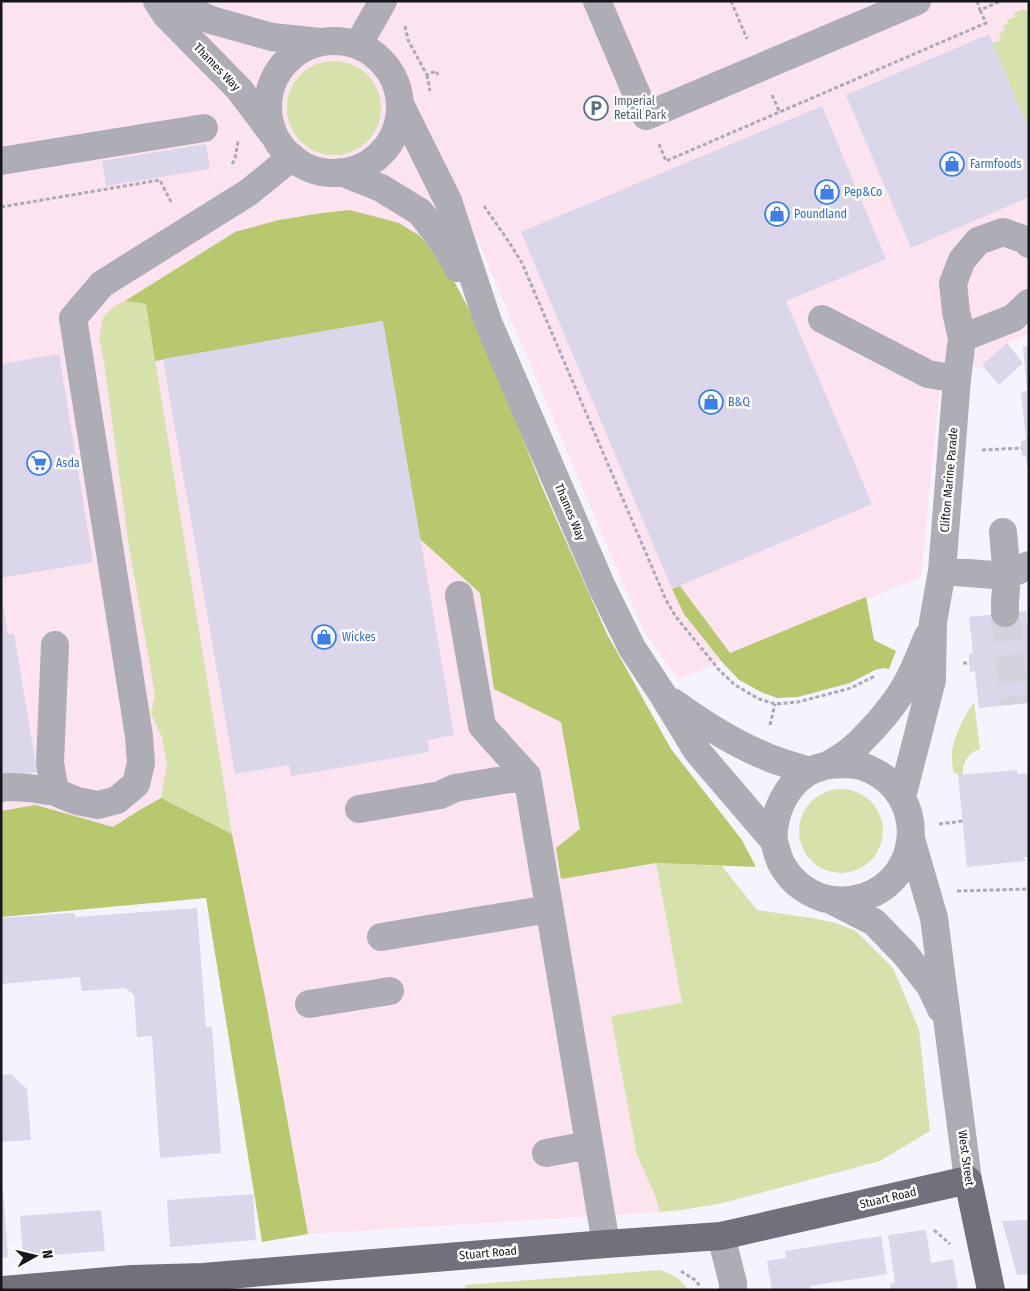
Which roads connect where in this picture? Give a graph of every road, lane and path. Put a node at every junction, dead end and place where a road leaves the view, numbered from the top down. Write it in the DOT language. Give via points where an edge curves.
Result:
graph roads {
  1 [pos="156,1"];
  2 [pos="171,1"];
  3 [pos="383,1"];
  4 [pos="597,1"];
  5 [pos="917,1"];
  6 [pos="977,1"];
  7 [pos="1001,1"];
  8 [pos="980,10"];
  9 [pos="405,24"];
  10 [pos="320,42"];
  11 [pos="358,45"];
  12 [pos="427,75"];
  13 [pos="438,75"];
  14 [pos="431,95"];
  15 [pos="400,104"];
  16 [pos="204,128"];
  17 [pos="274,136"];
  18 [pos="658,141"];
  19 [pos="292,157"];
  20 [pos="1,161"];
  21 [pos="341,172"];
  22 [pos="482,203"];
  23 [pos="1029,244"];
  24 [pos="1029,303"];
  25 [pos="822,318"];
  26 [pos="488,322"];
  27 [pos="962,338"];
  28 [pos="957,379"];
  29 [pos="1022,448"];
  30 [pos="978,450"];
  31 [pos="1003,532"];
  32 [pos="1018,570"];
  33 [pos="942,571"];
  34 [pos="459,594"];
  35 [pos="1005,613"];
  36 [pos="934,622"];
  37 [pos="55,645"];
  38 [pos="877,675"];
  39 [pos="663,695"];
  40 [pos="820,768"];
  41 [pos="527,776"];
  42 [pos="1,788"];
  43 [pos="55,792"];
  44 [pos="902,797"];
  45 [pos="359,809"];
  46 [pos="911,839"];
  47 [pos="774,841"];
  48 [pos="1029,889"];
  49 [pos="952,891"];
  50 [pos="831,900"];
  51 [pos="550,909"];
  52 [pos="380,937"];
  53 [pos="390,991"];
  54 [pos="309,1004"];
  55 [pos="948,1024"];
  56 [pos="589,1145"];
  57 [pos="546,1153"];
  58 [pos="968,1180"];
  59 [pos="721,1236"];
  60 [pos="606,1244"];
  61 [pos="203,1283"];
  62 [pos="3,1290"];
  63 [pos="733,1290"];
  64 [pos="991,1290"];
  1 -- 17 [label="street, Thames Way" via="239,89"];
  2 -- 10 [label="street" via="211,20 272,37"];
  3 -- 11 [label="street"];
  4 -- 5 [label="street" via="646,116"];
  6 -- 8 [label="path"];
  7 -- 8 [label="path"];
  8 -- 18 [label="path" via="986,23 666,161"];
  9 -- 12 [label="path" via="408,40"];
  10 -- 11 [label="street" via="339,40"];
  10 -- 17 [label="street" via="302,48 274,77 268,96 268,116"];
  11 -- 15 [label="street" via="374,54 388,68"];
  12 -- 13 [label="path" via="436,71"];
  12 -- 14 [label="path"];
  15 -- 21 [label="street" via="398,123 378,156 361,167"];
  15 -- 26 [label="street, Thames Way" via="448,201"];
  16 -- 20 [label="street"];
  17 -- 19 [label="street"];
  19 -- 21 [label="street" via="302,165 321,172"];
  19 -- 43 [label="street" via="249,192 102,284 73,318 140,736 141,763 136,784 118,800 98,805"];
  21 -- 26 [label="street, Thames Way" via="381,188 420,212 444,244"];
  22 -- 38 [label="path" via="522,263 666,600 720,671 735,685 775,704 798,702 851,688"];
  23 -- 27 [label="street, Clifton Marine Parade" via="1003,232 978,241 962,260 953,283"];
  24 -- 27 [label="street" via="1013,318"];
  25 -- 28 [label="street" via="928,374"];
  26 -- 39 [label="street, Thames Way" via="602,586 632,648"];
  27 -- 28 [label="street, Clifton Marine Parade"];
  28 -- 33 [label="street, Clifton Marine Parade"];
  29 -- 30 [label="path"];
  31 -- 32 [label="street"];
  32 -- 33 [label="street"];
  32 -- 35 [label="street" via="1005,601"];
  33 -- 36 [label="street, Clifton Marine Parade"];
  34 -- 41 [label="street" via="482,726"];
  36 -- 40 [label="street, Clifton Marine Parade" via="909,679 887,713 857,745"];
  36 -- 44 [label="street, Clifton Marine Parade" via="932,680"];
  37 -- 43 [label="street" via="50,763"];
  39 -- 40 [label="street, Thames Way" via="703,724 742,746 780,762"];
  39 -- 47 [label="street, Thames Way" via="697,751"];
  40 -- 44 [label="street" via="847,763 869,768 888,780"];
  40 -- 47 [label="street" via="796,782 782,799 775,820"];
  41 -- 45 [label="street"];
  41 -- 51 [label="street"];
  42 -- 43 [label="street"];
  44 -- 46 [label="street" via="910,818"];
  46 -- 50 [label="street" via="906,861 893,879 875,893 854,900"];
  46 -- 55 [label="street, West Street" via="934,918"];
  47 -- 50 [label="street" via="780,862 793,880 810,894"];
  48 -- 49 [label="path"];
  50 -- 55 [label="street, West Street" via="874,922 899,948 930,986"];
  51 -- 52 [label="street"];
  51 -- 56 [label="street"];
  53 -- 54 [label="street"];
  55 -- 58 [label="street, West Street"];
  56 -- 57 [label="street"];
  56 -- 60 [label="street"];
  58 -- 59 [label="main road, Stuart Road"];
  58 -- 64 [label="main road, West Street"];
  59 -- 60 [label="main road, Stuart Road"];
  59 -- 63 [label="street"];
  60 -- 61 [label="main road, Stuart Road"];
  61 -- 62 [label="main road, Stuart Road" via="132,1279"];
}
